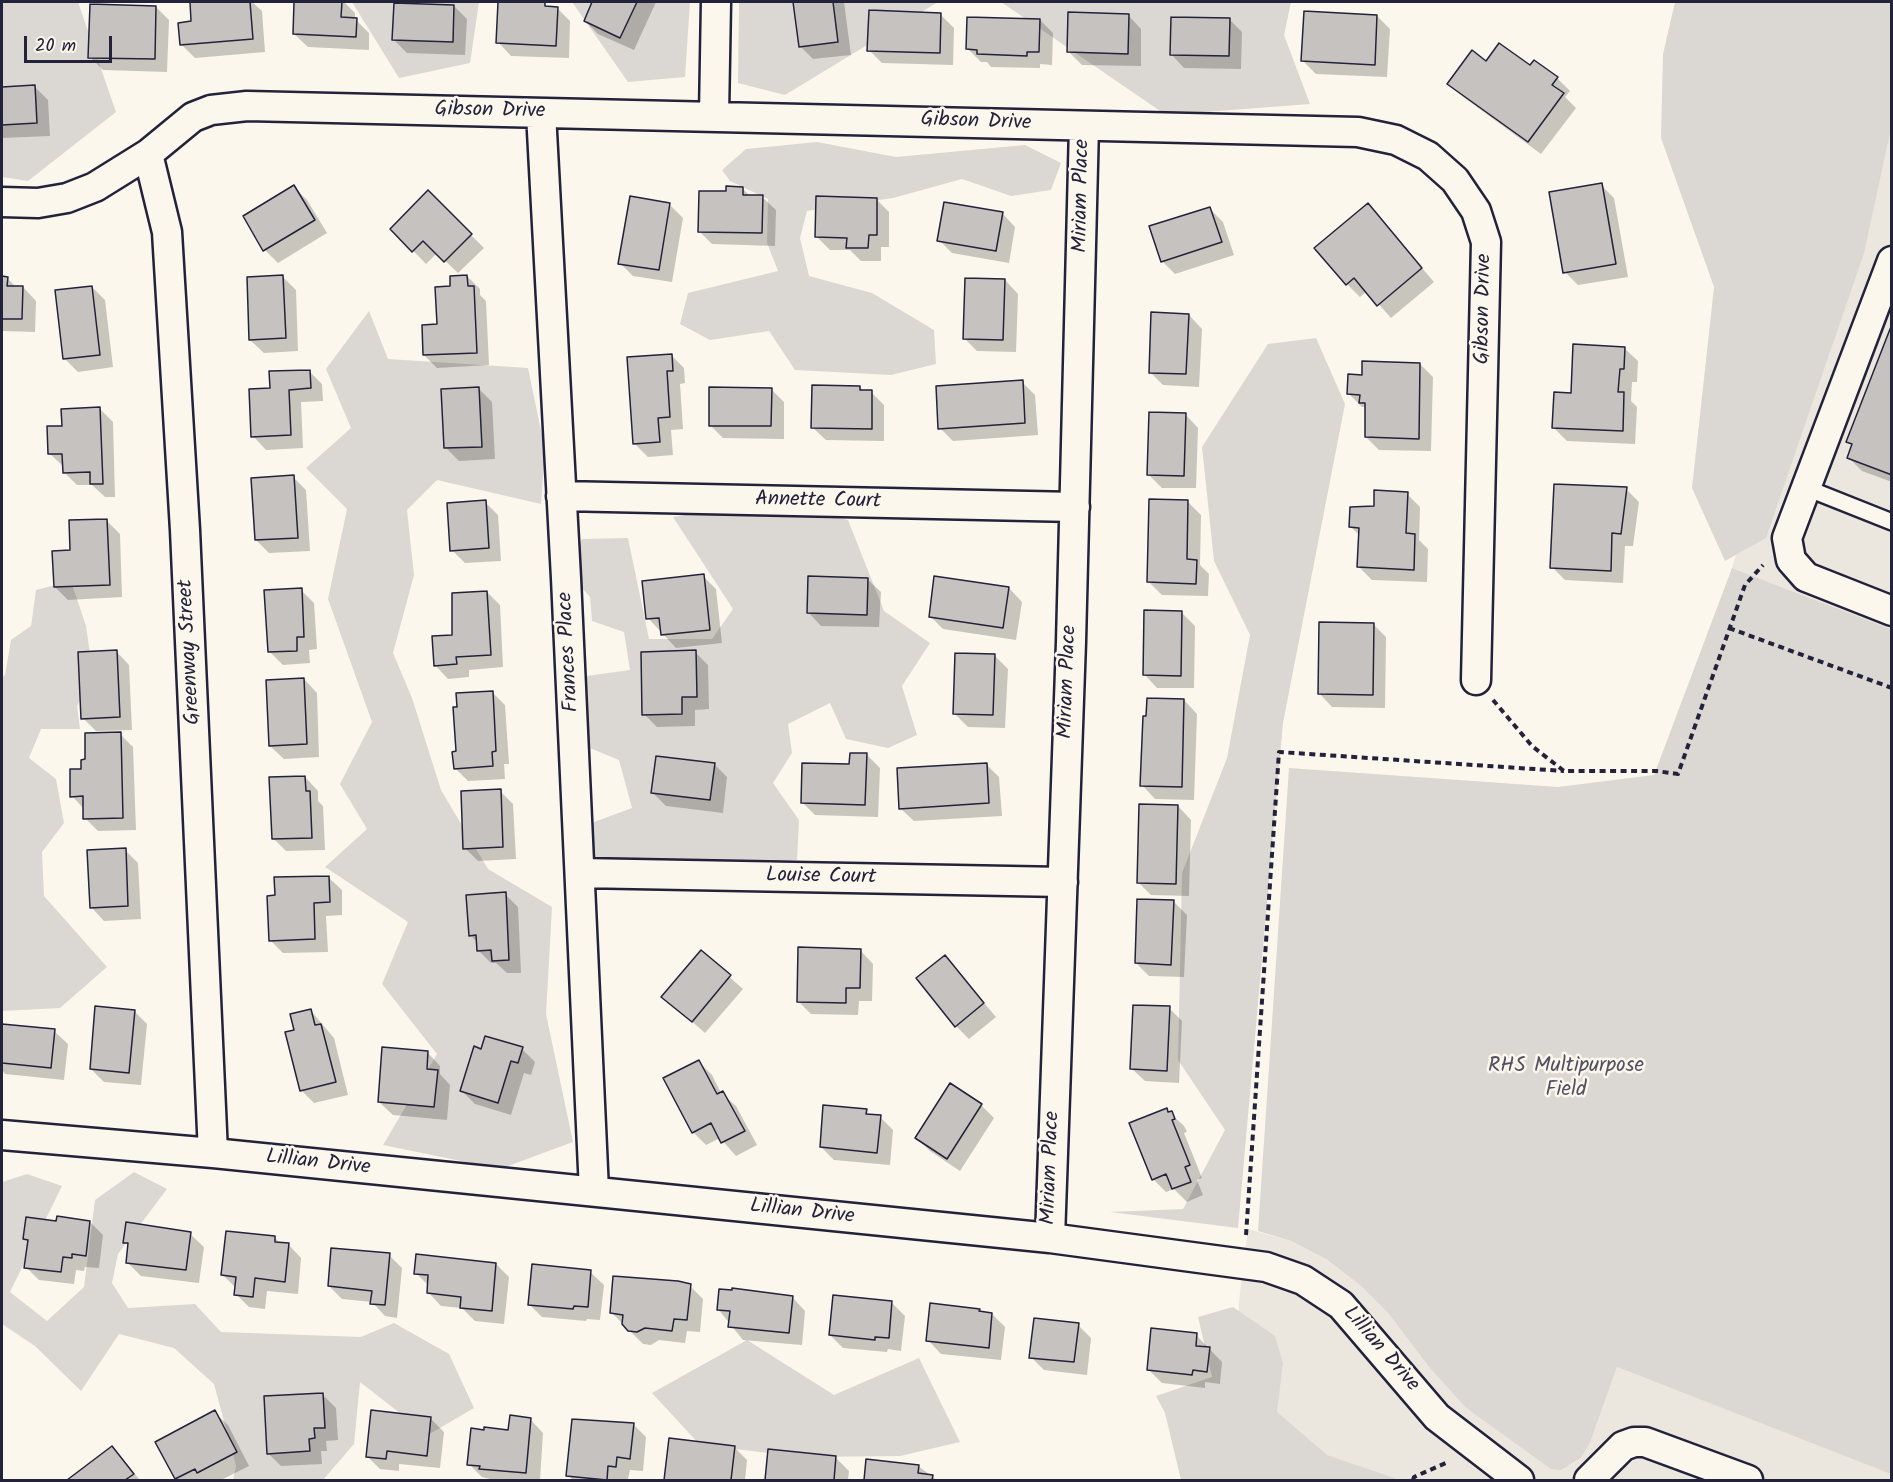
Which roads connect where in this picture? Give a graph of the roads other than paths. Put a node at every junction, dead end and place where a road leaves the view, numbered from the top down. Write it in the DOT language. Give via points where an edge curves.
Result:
graph roads {
  1 [pos="717,2"];
  2 [pos="541,113"];
  3 [pos="714,115"];
  4 [pos="1084,126"];
  5 [pos="148,154"];
  6 [pos="2,202"];
  7 [pos="1892,261"];
  8 [pos="1804,487"];
  9 [pos="561,496"];
  10 [pos="1075,507"];
  11 [pos="1892,522"];
  12 [pos="1892,611"];
  13 [pos="1476,680"];
  14 [pos="580,873"];
  15 [pos="1063,882"];
  16 [pos="2,1135"];
  17 [pos="213,1153"];
  18 [pos="594,1191"];
  19 [pos="1050,1238"];
  20 [pos="1519,1480"];
  21 [pos="1589,1480"];
  22 [pos="1748,1480"];
  1 -- 3 [label="street"];
  2 -- 3 [label="street, Gibson Drive"];
  2 -- 5 [label="street, Gibson Drive" via="248,106 212,110 193,117"];
  2 -- 9 [label="street, Frances Place"];
  3 -- 4 [label="street, Gibson Drive"];
  4 -- 10 [label="street, Miriam Place"];
  4 -- 13 [label="street, Gibson Drive" via="1358,132 1396,140 1428,156 1455,180 1476,211 1486,242"];
  5 -- 6 [label="street, Gibson Drive" via="95,187 67,198 38,203"];
  5 -- 17 [label="street, Greenway Street" via="167,232 185,530"];
  7 -- 8 [label="street"];
  8 -- 11 [label="lane"];
  8 -- 12 [label="street" via="1787,538 1791,560 1806,577"];
  9 -- 10 [label="street, Annette Court"];
  9 -- 14 [label="street, Frances Place"];
  10 -- 15 [label="street, Miriam Place"];
  14 -- 15 [label="street, Louise Court"];
  14 -- 18 [label="street, Frances Place"];
  15 -- 19 [label="street, Miriam Place"];
  16 -- 17 [label="street, Lillian Drive"];
  17 -- 18 [label="street, Lillian Drive"];
  18 -- 19 [label="street, Lillian Drive"];
  19 -- 20 [label="street, Lillian Drive" via="1244,1262 1304,1280 1356,1319 1437,1417"];
  21 -- 22 [label="street" via="1623,1446 1646,1442"];
}
